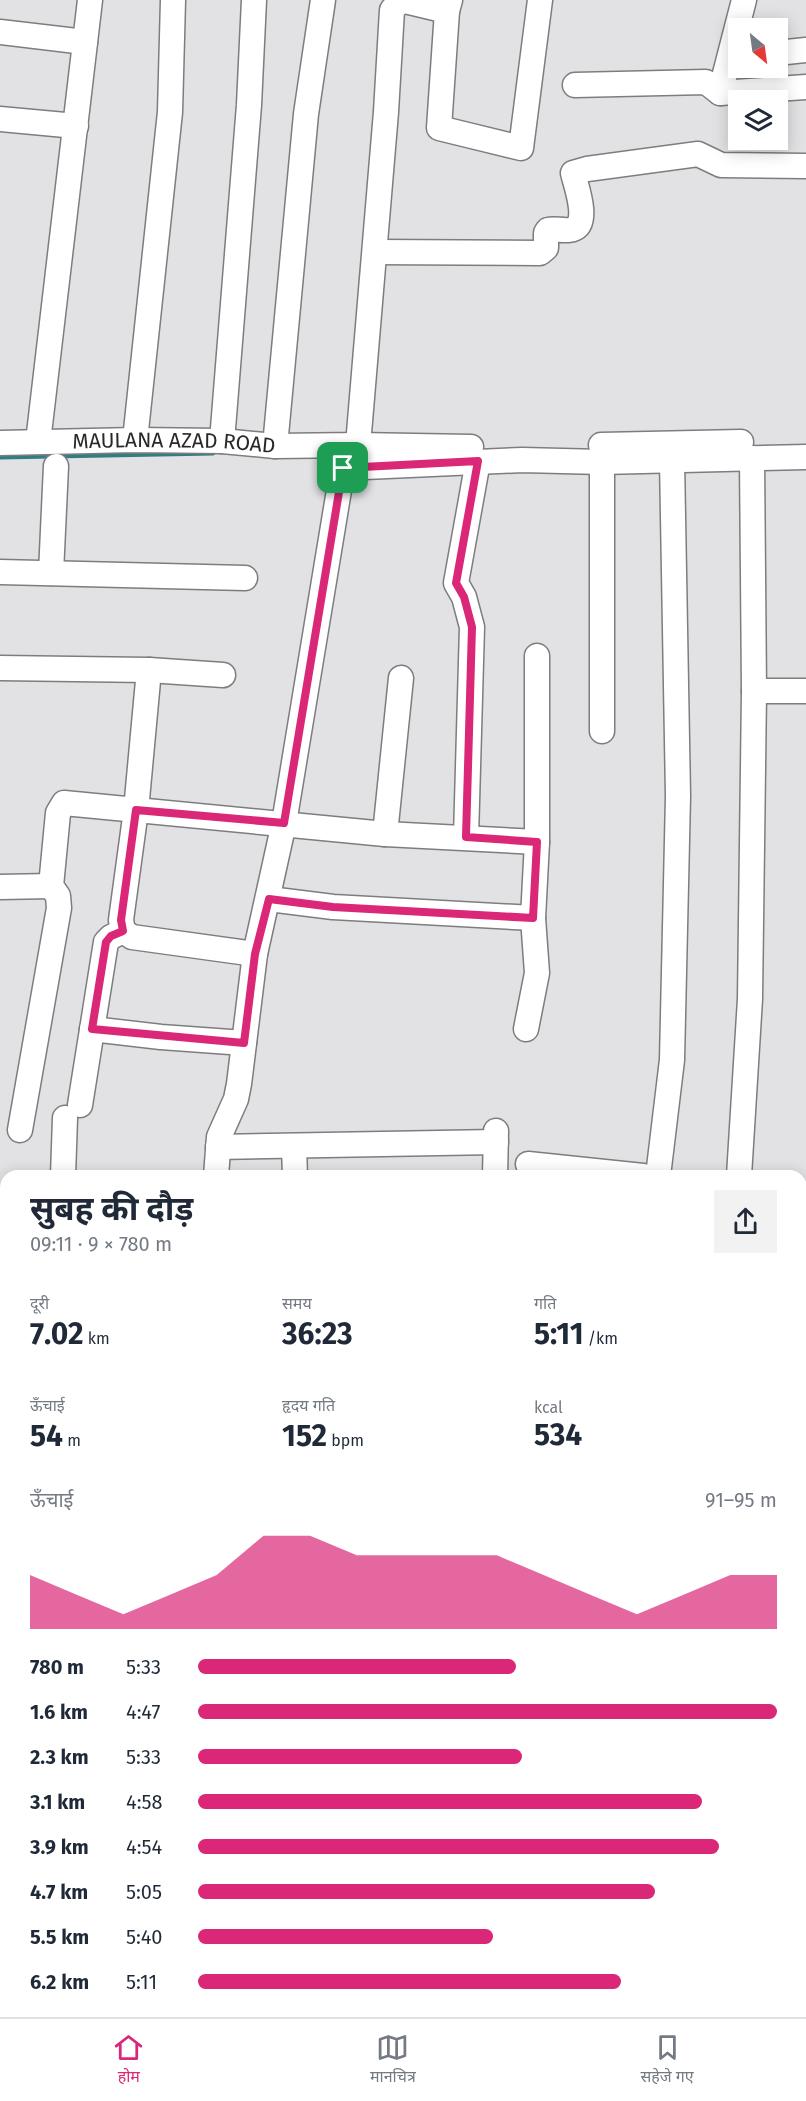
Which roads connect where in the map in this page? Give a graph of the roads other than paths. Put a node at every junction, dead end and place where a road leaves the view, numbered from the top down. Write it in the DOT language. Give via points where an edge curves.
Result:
graph roads {
  1 [pos="90,0"];
  2 [pos="173,0"];
  3 [pos="254,0"];
  4 [pos="323,0"];
  5 [pos="401,0"];
  6 [pos="540,0"];
  7 [pos="744,0"];
  8 [pos="449,6"];
  9 [pos="741,18"];
  10 [pos="0,32"];
  11 [pos="85,42"];
  12 [pos="806,50"];
  13 [pos="788,52"];
  14 [pos="728,72"];
  15 [pos="575,85"];
  16 [pos="806,87"];
  17 [pos="720,93"];
  18 [pos="0,119"];
  19 [pos="76,126"];
  20 [pos="806,166"];
  21 [pos="375,252"];
  22 [pos="135,440"];
  23 [pos="222,441"];
  24 [pos="38,442"];
  25 [pos="806,442"];
  26 [pos="0,443"];
  27 [pos="276,446"];
  28 [pos="348,453"];
  29 [pos="806,457"];
  30 [pos="752,458"];
  31 [pos="672,460"];
  32 [pos="478,461"];
  33 [pos="602,462"];
  34 [pos="56,466"];
  35 [pos="0,572"];
  36 [pos="51,573"];
  37 [pos="245,578"];
  38 [pos="537,657"];
  39 [pos="0,668"];
  40 [pos="149,670"];
  41 [pos="223,675"];
  42 [pos="402,678"];
  43 [pos="754,691"];
  44 [pos="806,692"];
  45 [pos="602,731"];
  46 [pos="136,810"];
  47 [pos="284,823"];
  48 [pos="385,834"];
  49 [pos="466,837"];
  50 [pos="537,842"];
  51 [pos="51,886"];
  52 [pos="0,887"];
  53 [pos="269,899"];
  54 [pos="533,918"];
  55 [pos="123,931"];
  56 [pos="255,954"];
  57 [pos="92,1029"];
  58 [pos="526,1029"];
  59 [pos="244,1043"];
  60 [pos="20,1130"];
  61 [pos="218,1147"];
  62 [pos="294,1147"];
  63 [pos="528,1164"];
  64 [pos="64,1170"];
  65 [pos="216,1170"];
  66 [pos="294,1170"];
  67 [pos="495,1170"];
  68 [pos="586,1170"];
  69 [pos="659,1170"];
  70 [pos="739,1170"];
  1 -- 11 [label="street"];
  2 -- 22 [label="street" via="170,112"];
  3 -- 23 [label="street"];
  4 -- 27 [label="street" via="306,114"];
  5 -- 8 [label="street"];
  5 -- 21 [label="street" via="392,10"];
  6 -- 8 [label="street" via="521,148 439,128"];
  7 -- 9 [label="street"];
  10 -- 11 [label="street"];
  11 -- 19 [label="street"];
  12 -- 13 [label="street"];
  14 -- 17 [label="street"];
  15 -- 17 [label="street" via="706,82"];
  16 -- 17 [label="street"];
  18 -- 19 [label="street"];
  19 -- 24 [label="street"];
  20 -- 21 [label="street" via="721,165 698,154 587,169 573,173 582,217 579,225 572,230 548,230 546,248 540,253"];
  21 -- 28 [label="street"];
  22 -- 23 [label="street, MAULANA AZAD ROAD"];
  22 -- 24 [label="street, MAULANA AZAD ROAD"];
  23 -- 27 [label="street, MAULANA AZAD ROAD"];
  24 -- 26 [label="street, MAULANA AZAD ROAD"];
  25 -- 28 [label="street"];
  27 -- 28 [label="street, MAULANA AZAD ROAD"];
  28 -- 32 [label="street"];
  28 -- 47 [label="street"];
  29 -- 30 [label="street"];
  30 -- 31 [label="street"];
  30 -- 43 [label="street"];
  31 -- 33 [label="street"];
  31 -- 69 [label="street" via="678,796 672,1060"];
  32 -- 33 [label="street"];
  32 -- 49 [label="street" via="456,583 472,627"];
  33 -- 45 [label="street"];
  34 -- 36 [label="street"];
  35 -- 36 [label="street"];
  36 -- 37 [label="street"];
  38 -- 50 [label="street"];
  39 -- 40 [label="street"];
  40 -- 41 [label="street"];
  40 -- 46 [label="street"];
  42 -- 48 [label="street"];
  43 -- 44 [label="street"];
  43 -- 70 [label="street" via="750,999"];
  46 -- 47 [label="street"];
  46 -- 51 [label="street" via="64,803 58,813"];
  46 -- 55 [label="street" via="121,920"];
  47 -- 48 [label="street"];
  47 -- 53 [label="street"];
  48 -- 49 [label="street"];
  49 -- 50 [label="street"];
  50 -- 54 [label="street"];
  51 -- 52 [label="street"];
  51 -- 60 [label="street" via="58,896 59,908"];
  53 -- 54 [label="street" via="333,907"];
  53 -- 56 [label="street"];
  54 -- 58 [label="street" via="537,973"];
  55 -- 56 [label="street" via="132,937"];
  55 -- 57 [label="street" via="106,942"];
  56 -- 59 [label="street"];
  57 -- 59 [label="street"];
  57 -- 64 [label="street" via="72,1112"];
  59 -- 61 [label="street" via="236,1100 222,1124"];
  61 -- 62 [label="street"];
  61 -- 65 [label="street"];
  62 -- 66 [label="street"];
  62 -- 67 [label="street" via="496,1136"];
  63 -- 68 [label="street"];
}
